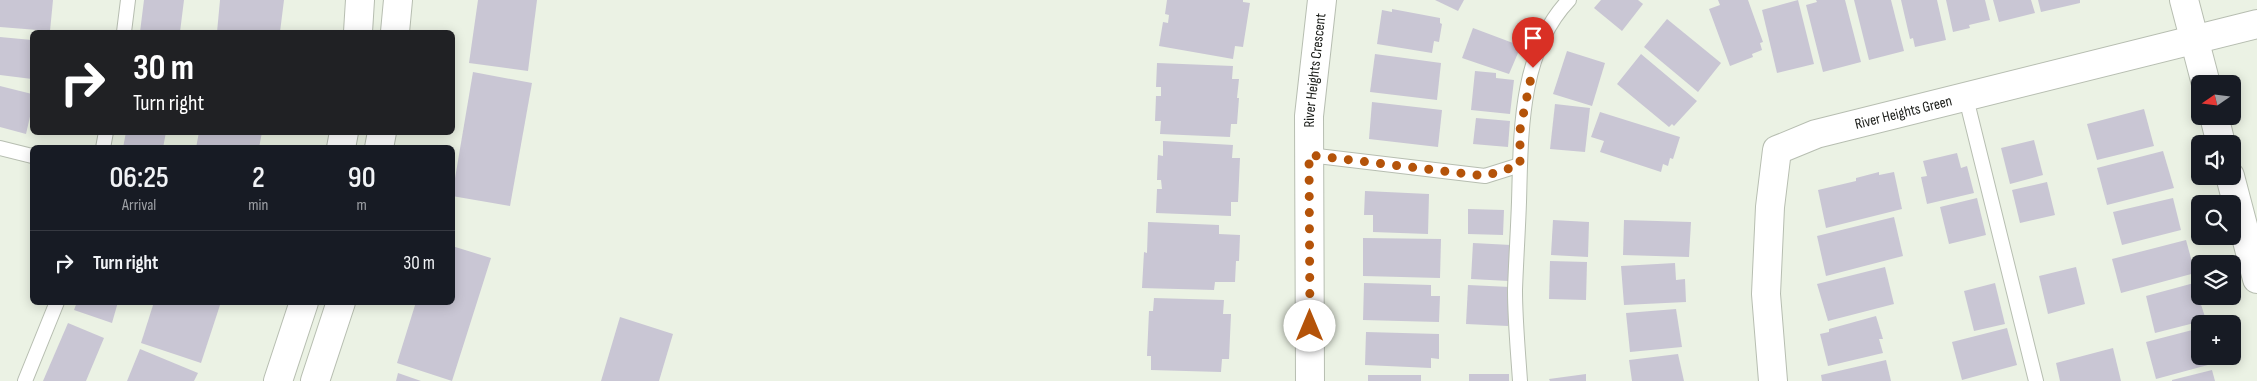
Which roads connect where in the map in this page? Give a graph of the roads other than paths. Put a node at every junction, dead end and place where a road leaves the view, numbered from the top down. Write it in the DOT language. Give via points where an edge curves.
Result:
graph roads {
  1 [pos="128,0"];
  2 [pos="360,0"];
  3 [pos="398,0"];
  4 [pos="1322,0"];
  5 [pos="1569,0"];
  6 [pos="2184,0"];
  7 [pos="2257,24"];
  8 [pos="124,30"];
  9 [pos="358,30"];
  10 [pos="395,30"];
  11 [pos="2194,40"];
  12 [pos="2204,75"];
  13 [pos="1966,98"];
  14 [pos="0,148"];
  15 [pos="1309,155"];
  16 [pos="30,156"];
  17 [pos="1520,165"];
  18 [pos="2232,185"];
  19 [pos="2257,279"];
  20 [pos="56,305"];
  21 [pos="303,305"];
  22 [pos="340,305"];
  23 [pos="25,381"];
  24 [pos="278,381"];
  25 [pos="315,381"];
  26 [pos="1310,381"];
  27 [pos="1520,381"];
  28 [pos="1773,381"];
  29 [pos="2036,381"];
  1 -- 8 [label="lane"];
  2 -- 9 [label="street"];
  3 -- 10 [label="street"];
  4 -- 15 [label="street, River Heights Crescent" via="1309,116"];
  5 -- 17 [label="lane" via="1541,42 1529,81 1520,130"];
  6 -- 11 [label="street"];
  7 -- 11 [label="street, River Heights Green"];
  11 -- 12 [label="street"];
  11 -- 13 [label="street, River Heights Green"];
  13 -- 28 [label="street, River Heights Green" via="1816,134 1777,150 1770,207 1766,294"];
  13 -- 29 [label="lane"];
  14 -- 16 [label="lane"];
  15 -- 17 [label="lane" via="1485,176"];
  15 -- 26 [label="street, River Heights Crescent"];
  17 -- 27 [label="lane" via="1515,291"];
  18 -- 19 [label="street"];
  20 -- 23 [label="lane"];
  21 -- 24 [label="street"];
  22 -- 25 [label="street"];
}
